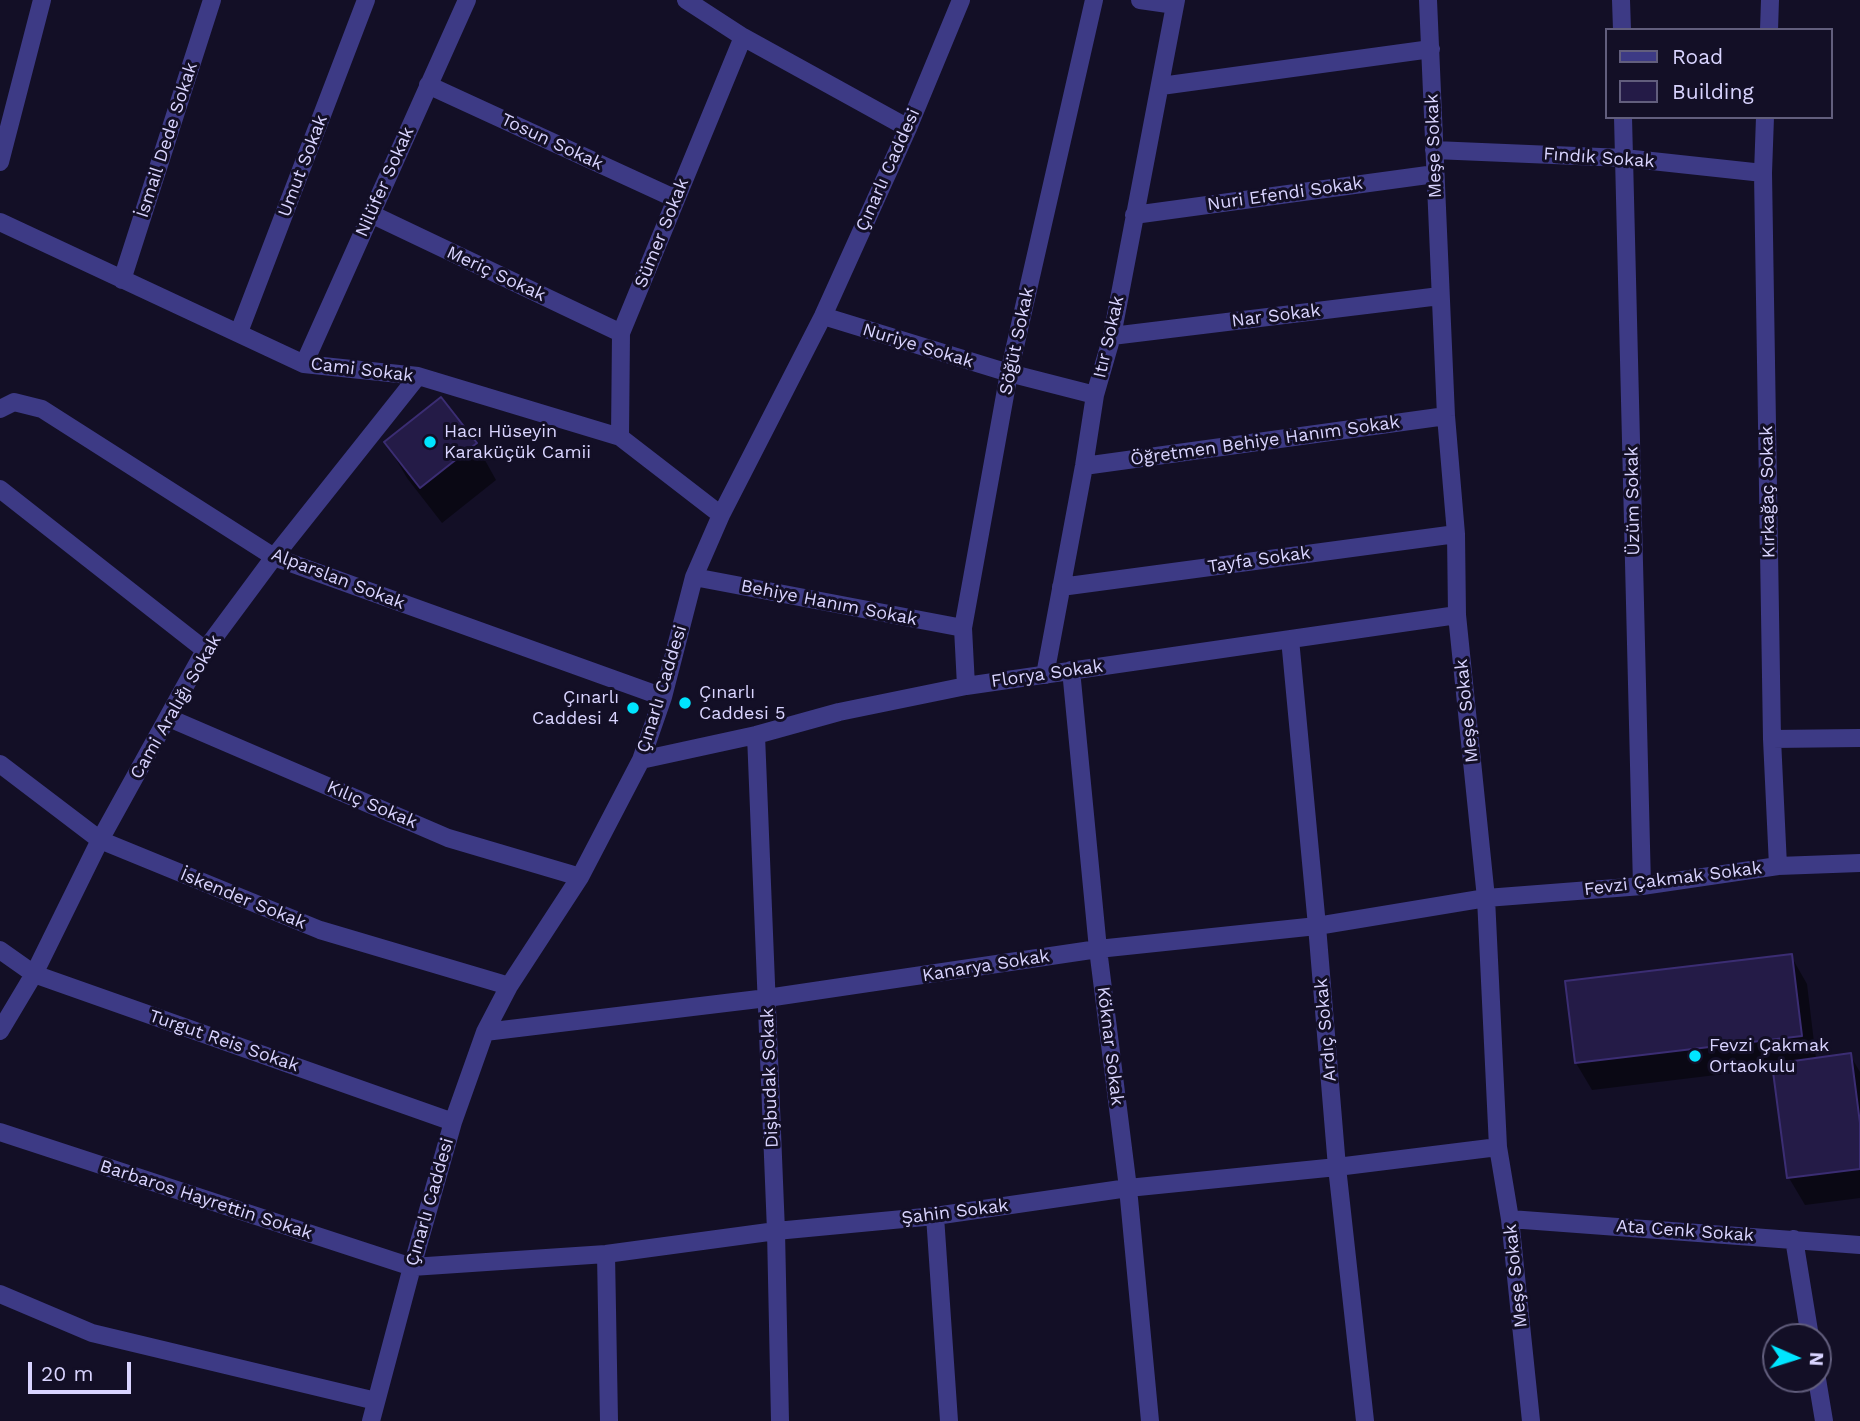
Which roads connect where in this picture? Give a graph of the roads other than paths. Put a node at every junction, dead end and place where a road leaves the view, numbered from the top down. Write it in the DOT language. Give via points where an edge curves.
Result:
graph roads {
  1 [pos="42,0"];
  2 [pos="212,0"];
  3 [pos="366,0"];
  4 [pos="467,0"];
  5 [pos="686,0"];
  6 [pos="961,0"];
  7 [pos="1094,0"];
  8 [pos="1140,0"];
  9 [pos="1429,0"];
  10 [pos="1621,0"];
  11 [pos="1770,0"];
  12 [pos="1176,3"];
  13 [pos="1622,28"];
  14 [pos="1769,28"];
  15 [pos="743,37"];
  16 [pos="1431,49"];
  17 [pos="428,85"];
  18 [pos="1161,86"];
  19 [pos="1623,119"];
  20 [pos="1766,119"];
  21 [pos="908,128"];
  22 [pos="1434,150"];
  23 [pos="1624,158"];
  24 [pos="0,162"];
  25 [pos="1763,173"];
  26 [pos="1435,174"];
  27 [pos="676,199"];
  28 [pos="371,215"];
  29 [pos="1134,215"];
  30 [pos="0,222"];
  31 [pos="122,281"];
  32 [pos="1440,296"];
  33 [pos="823,316"];
  34 [pos="239,332"];
  35 [pos="621,333"];
  36 [pos="1112,336"];
  37 [pos="304,364"];
  38 [pos="1009,373"];
  39 [pos="418,376"];
  40 [pos="1095,395"];
  41 [pos="0,409"];
  42 [pos="1446,416"];
  43 [pos="620,437"];
  44 [pos="1084,466"];
  45 [pos="0,489"];
  46 [pos="721,514"];
  47 [pos="1456,534"];
  48 [pos="274,557"];
  49 [pos="694,577"];
  50 [pos="1061,587"];
  51 [pos="1457,615"];
  52 [pos="963,628"];
  53 [pos="1290,639"];
  54 [pos="205,650"];
  55 [pos="1071,670"];
  56 [pos="1045,675"];
  57 [pos="966,686"];
  58 [pos="663,696"];
  59 [pos="169,718"];
  60 [pos="756,735"];
  61 [pos="1860,738"];
  62 [pos="1772,739"];
  63 [pos="641,760"];
  64 [pos="0,764"];
  65 [pos="100,840"];
  66 [pos="1860,863"];
  67 [pos="1778,866"];
  68 [pos="580,877"];
  69 [pos="1642,886"];
  70 [pos="1486,898"];
  71 [pos="1317,926"];
  72 [pos="1098,949"];
  73 [pos="0,950"];
  74 [pos="33,974"];
  75 [pos="509,986"];
  76 [pos="767,998"];
  77 [pos="0,1031"];
  78 [pos="485,1032"];
  79 [pos="453,1122"];
  80 [pos="0,1132"];
  81 [pos="1498,1147"];
  82 [pos="1337,1167"];
  83 [pos="1128,1188"];
  84 [pos="935,1216"];
  85 [pos="1510,1219"];
  86 [pos="776,1231"];
  87 [pos="1794,1239"];
  88 [pos="1860,1245"];
  89 [pos="606,1254"];
  90 [pos="412,1267"];
  91 [pos="0,1294"];
  92 [pos="1808,1323"];
  93 [pos="1819,1393"];
  94 [pos="376,1401"];
  95 [pos="371,1421"];
  96 [pos="609,1421"];
  97 [pos="780,1421"];
  98 [pos="949,1421"];
  99 [pos="1150,1421"];
  100 [pos="1364,1421"];
  101 [pos="1531,1421"];
  102 [pos="1824,1421"];
  1 -- 24 [label="street"];
  2 -- 31 [label="street, İsmail Dede Sokak"];
  3 -- 34 [label="street, Umut Sokak"];
  4 -- 17 [label="street, Nilüfer Sokak"];
  5 -- 15 [label="street"];
  6 -- 21 [label="street, Çınarlı Caddesi"];
  7 -- 38 [label="street, Söğüt Sokak"];
  8 -- 12 [label="street"];
  9 -- 16 [label="street, Meşe Sokak"];
  10 -- 13 [label="street"];
  11 -- 14 [label="street"];
  12 -- 18 [label="street, Itır Sokak"];
  15 -- 21 [label="street"];
  15 -- 27 [label="street, Sümer Sokak"];
  16 -- 18 [label="street"];
  16 -- 22 [label="street, Meşe Sokak"];
  17 -- 27 [label="street, Tosun Sokak"];
  17 -- 28 [label="street, Nilüfer Sokak"];
  18 -- 29 [label="street, Itır Sokak"];
  19 -- 23 [label="street, Üzüm Sokak"];
  20 -- 25 [label="street, Kırkağaç Sokak"];
  21 -- 33 [label="street, Çınarlı Caddesi"];
  22 -- 23 [label="street, Fındık Sokak"];
  22 -- 26 [label="street, Meşe Sokak"];
  23 -- 25 [label="street, Fındık Sokak"];
  23 -- 69 [label="street, Üzüm Sokak"];
  25 -- 62 [label="street, Kırkağaç Sokak"];
  26 -- 29 [label="street, Nuri Efendi Sokak"];
  26 -- 32 [label="street, Meşe Sokak"];
  27 -- 35 [label="street, Sümer Sokak"];
  28 -- 35 [label="street, Meriç Sokak"];
  28 -- 37 [label="street, Nilüfer Sokak"];
  29 -- 36 [label="street, Itır Sokak"];
  30 -- 31 [label="street, Cami Sokak"];
  31 -- 34 [label="street, Cami Sokak"];
  32 -- 36 [label="street, Nar Sokak"];
  32 -- 42 [label="street, Meşe Sokak"];
  33 -- 38 [label="street, Nuriye Sokak"];
  33 -- 46 [label="street, Çınarlı Caddesi"];
  34 -- 37 [label="street, Cami Sokak"];
  35 -- 43 [label="street, Sümer Sokak"];
  36 -- 40 [label="street, Itır Sokak"];
  37 -- 39 [label="street, Cami Sokak"];
  38 -- 40 [label="street, Nuriye Sokak"];
  38 -- 52 [label="street, Söğüt Sokak"];
  39 -- 43 [label="street, Cami Sokak"];
  39 -- 48 [label="street, Cami Aralığı Sokak"];
  40 -- 44 [label="street, Itır Sokak"];
  41 -- 48 [label="street, Alparslan Sokak" via="14,402 42,409"];
  42 -- 44 [label="street, Öğretmen Behiye Hanım Sokak"];
  42 -- 47 [label="street, Meşe Sokak"];
  43 -- 46 [label="street, Cami Sokak"];
  44 -- 50 [label="street, Itır Sokak"];
  45 -- 54 [label="street"];
  46 -- 49 [label="street, Çınarlı Caddesi"];
  47 -- 50 [label="street, Tayfa Sokak"];
  47 -- 51 [label="street, Meşe Sokak"];
  48 -- 54 [label="street, Cami Aralığı Sokak"];
  48 -- 58 [label="street, Alparslan Sokak"];
  49 -- 52 [label="street, Behiye Hanım Sokak"];
  49 -- 58 [label="street, Çınarlı Caddesi"];
  50 -- 56 [label="street, Itır Sokak"];
  51 -- 53 [label="street, Florya Sokak"];
  51 -- 70 [label="street, Meşe Sokak"];
  52 -- 57 [label="street, Söğüt Sokak"];
  53 -- 55 [label="street, Florya Sokak"];
  53 -- 71 [label="street, Ardıç Sokak"];
  54 -- 59 [label="street, Cami Aralığı Sokak"];
  55 -- 56 [label="street, Florya Sokak"];
  55 -- 72 [label="street, Köknar Sokak"];
  56 -- 57 [label="street, Florya Sokak"];
  57 -- 60 [label="street, Florya Sokak" via="839,712"];
  58 -- 63 [label="street, Çınarlı Caddesi"];
  59 -- 65 [label="street, Cami Aralığı Sokak"];
  59 -- 68 [label="street, Kılıç Sokak" via="448,838"];
  60 -- 63 [label="street, Florya Sokak"];
  60 -- 76 [label="street, Dişbudak Sokak"];
  61 -- 62 [label="street"];
  62 -- 67 [label="street, Kırkağaç Sokak"];
  63 -- 68 [label="street, Çınarlı Caddesi"];
  64 -- 65 [label="street, İskender Sokak"];
  65 -- 74 [label="street, Cami Aralığı Sokak"];
  65 -- 75 [label="street, İskender Sokak" via="320,930"];
  66 -- 67 [label="street, Fevzi Çakmak Sokak"];
  67 -- 69 [label="street, Fevzi Çakmak Sokak"];
  68 -- 75 [label="street, Çınarlı Caddesi"];
  69 -- 70 [label="street, Fevzi Çakmak Sokak"];
  70 -- 71 [label="street, Kanarya Sokak"];
  70 -- 81 [label="street, Meşe Sokak"];
  71 -- 72 [label="street, Kanarya Sokak"];
  71 -- 82 [label="street, Ardıç Sokak"];
  72 -- 76 [label="street, Kanarya Sokak"];
  72 -- 83 [label="street, Köknar Sokak"];
  73 -- 74 [label="street, Turgut Reis Sokak"];
  74 -- 77 [label="street, Cami Aralığı Sokak"];
  74 -- 79 [label="street, Turgut Reis Sokak"];
  75 -- 78 [label="street, Çınarlı Caddesi"];
  76 -- 78 [label="street, Kanarya Sokak"];
  76 -- 86 [label="street, Dişbudak Sokak"];
  78 -- 79 [label="street, Çınarlı Caddesi"];
  79 -- 90 [label="street, Çınarlı Caddesi"];
  80 -- 90 [label="street, Barbaros Hayrettin Sokak"];
  81 -- 82 [label="street, Şahin Sokak"];
  81 -- 85 [label="street, Meşe Sokak"];
  82 -- 83 [label="street, Şahin Sokak"];
  82 -- 100 [label="street, Ardıç Sokak"];
  83 -- 84 [label="street, Şahin Sokak"];
  83 -- 99 [label="street, Köknar Sokak"];
  84 -- 86 [label="street, Şahin Sokak"];
  84 -- 98 [label="street"];
  85 -- 87 [label="street, Ata Cenk Sokak"];
  85 -- 101 [label="street, Meşe Sokak"];
  86 -- 89 [label="street, Şahin Sokak"];
  86 -- 97 [label="street, Dişbudak Sokak"];
  87 -- 88 [label="street, Ata Cenk Sokak"];
  87 -- 92 [label="street"];
  89 -- 90 [label="street, Şahin Sokak"];
  89 -- 96 [label="street"];
  90 -- 94 [label="street, Çınarlı Caddesi"];
  91 -- 94 [label="street" via="92,1333"];
  93 -- 102 [label="street"];
  94 -- 95 [label="street, Çınarlı Caddesi"];
}
